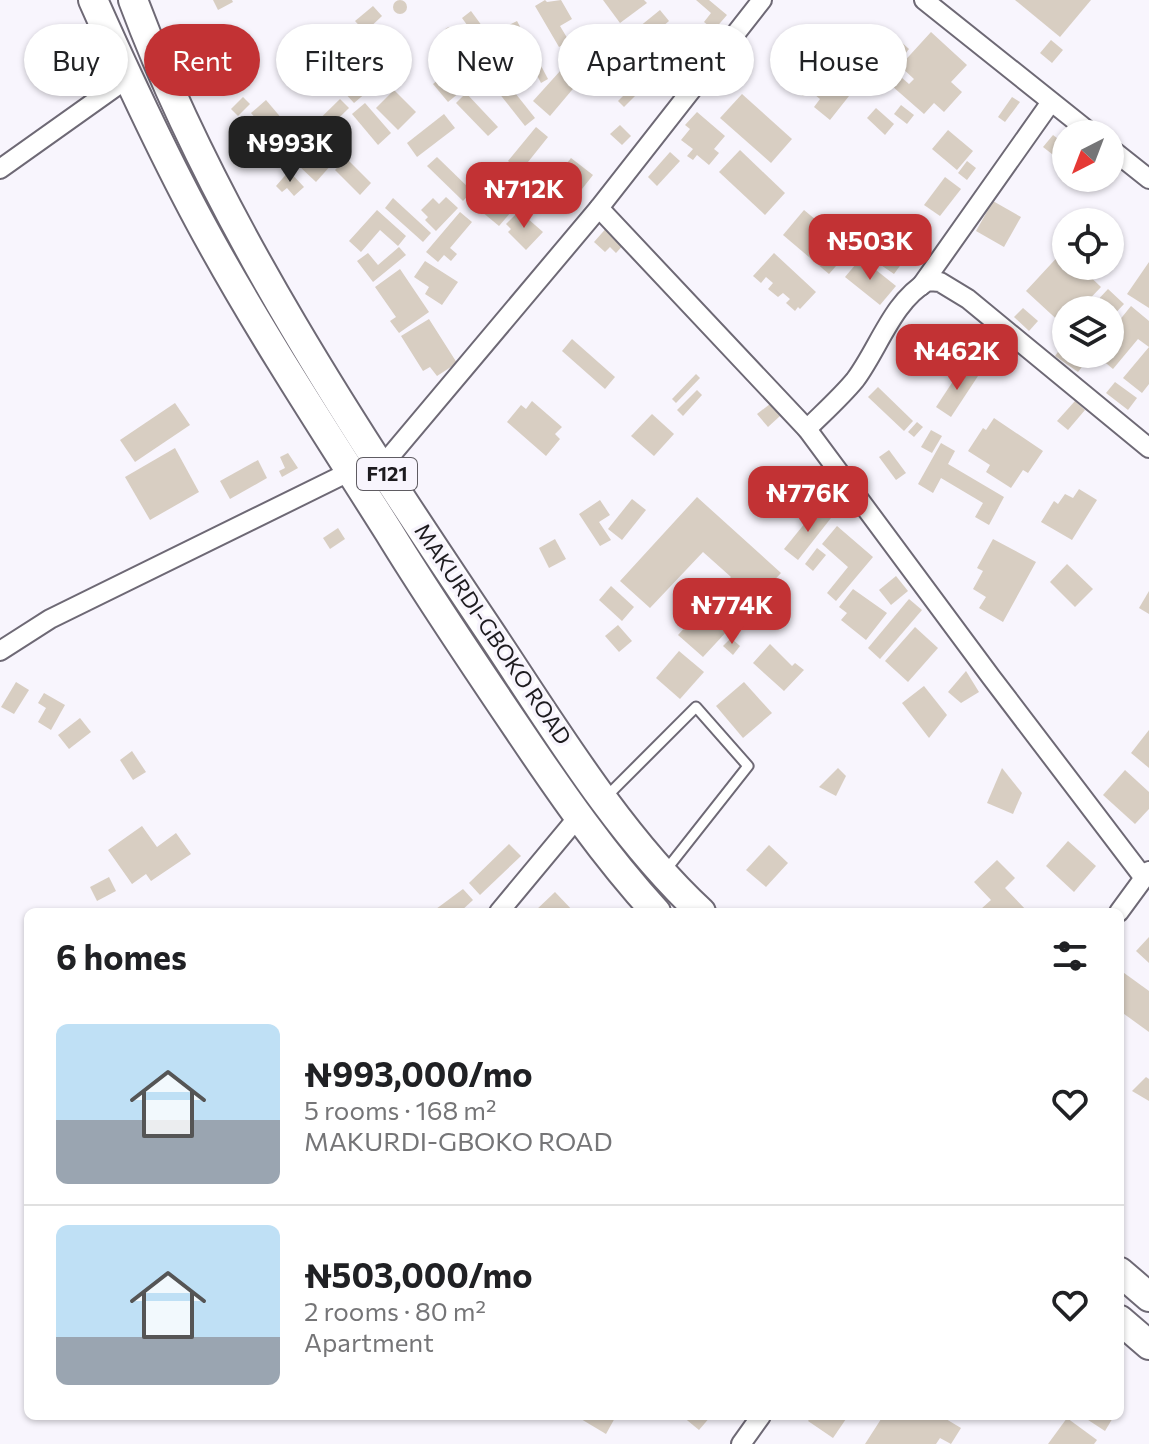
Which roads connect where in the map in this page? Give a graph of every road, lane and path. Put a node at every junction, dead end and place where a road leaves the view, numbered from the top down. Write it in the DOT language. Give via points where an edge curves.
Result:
graph roads {
  1 [pos="93,0"];
  2 [pos="133,0"];
  3 [pos="762,0"];
  4 [pos="924,0"];
  5 [pos="104,24"];
  6 [pos="128,78"];
  7 [pos="103,96"];
  8 [pos="1051,102"];
  9 [pos="1074,120"];
  10 [pos="1124,159"];
  11 [pos="0,169"];
  12 [pos="1149,179"];
  13 [pos="599,208"];
  14 [pos="921,286"];
  15 [pos="807,429"];
  16 [pos="1149,448"];
  17 [pos="382,466"];
  18 [pos="351,471"];
  19 [pos="0,651"];
  20 [pos="605,799"];
  21 [pos="578,817"];
  22 [pos="663,873"];
  23 [pos="1147,874"];
  24 [pos="684,907"];
  25 [pos="502,908"];
  26 [pos="652,908"];
  27 [pos="1122,908"];
  28 [pos="1124,1275"];
  29 [pos="1149,1297"];
  30 [pos="1124,1323"];
  31 [pos="1149,1345"];
  32 [pos="759,1420"];
  33 [pos="749,1441"];
  1 -- 5 [label="main road, F121"];
  2 -- 17 [label="main road, MAKURDI-GBOKO ROAD / F121" via="155,60 239,228"];
  3 -- 13 [label="street"];
  4 -- 8 [label="street"];
  6 -- 18 [label="main road, F121" via="212,244"];
  7 -- 11 [label="street"];
  8 -- 9 [label="street"];
  8 -- 14 [label="street"];
  10 -- 12 [label="street"];
  13 -- 15 [label="street"];
  13 -- 17 [label="street"];
  14 -- 15 [label="street" via="884,329 855,379"];
  14 -- 16 [label="street" via="940,282 968,299"];
  15 -- 23 [label="street" via="1000,690"];
  17 -- 20 [label="main road, MAKURDI-GBOKO ROAD / F121"];
  18 -- 19 [label="street" via="50,619"];
  18 -- 21 [label="main road, F121" via="436,608"];
  20 -- 22 [label="main road, MAKURDI-GBOKO ROAD / F121"];
  20 -- 22 [label="lane" via="696,707 748,766"];
  21 -- 25 [label="street"];
  21 -- 26 [label="main road, F121"];
  22 -- 24 [label="main road, MAKURDI-GBOKO ROAD / F121"];
  23 -- 27 [label="street"];
  28 -- 29 [label="main road"];
  30 -- 31 [label="main road"];
  32 -- 33 [label="street"];
}
